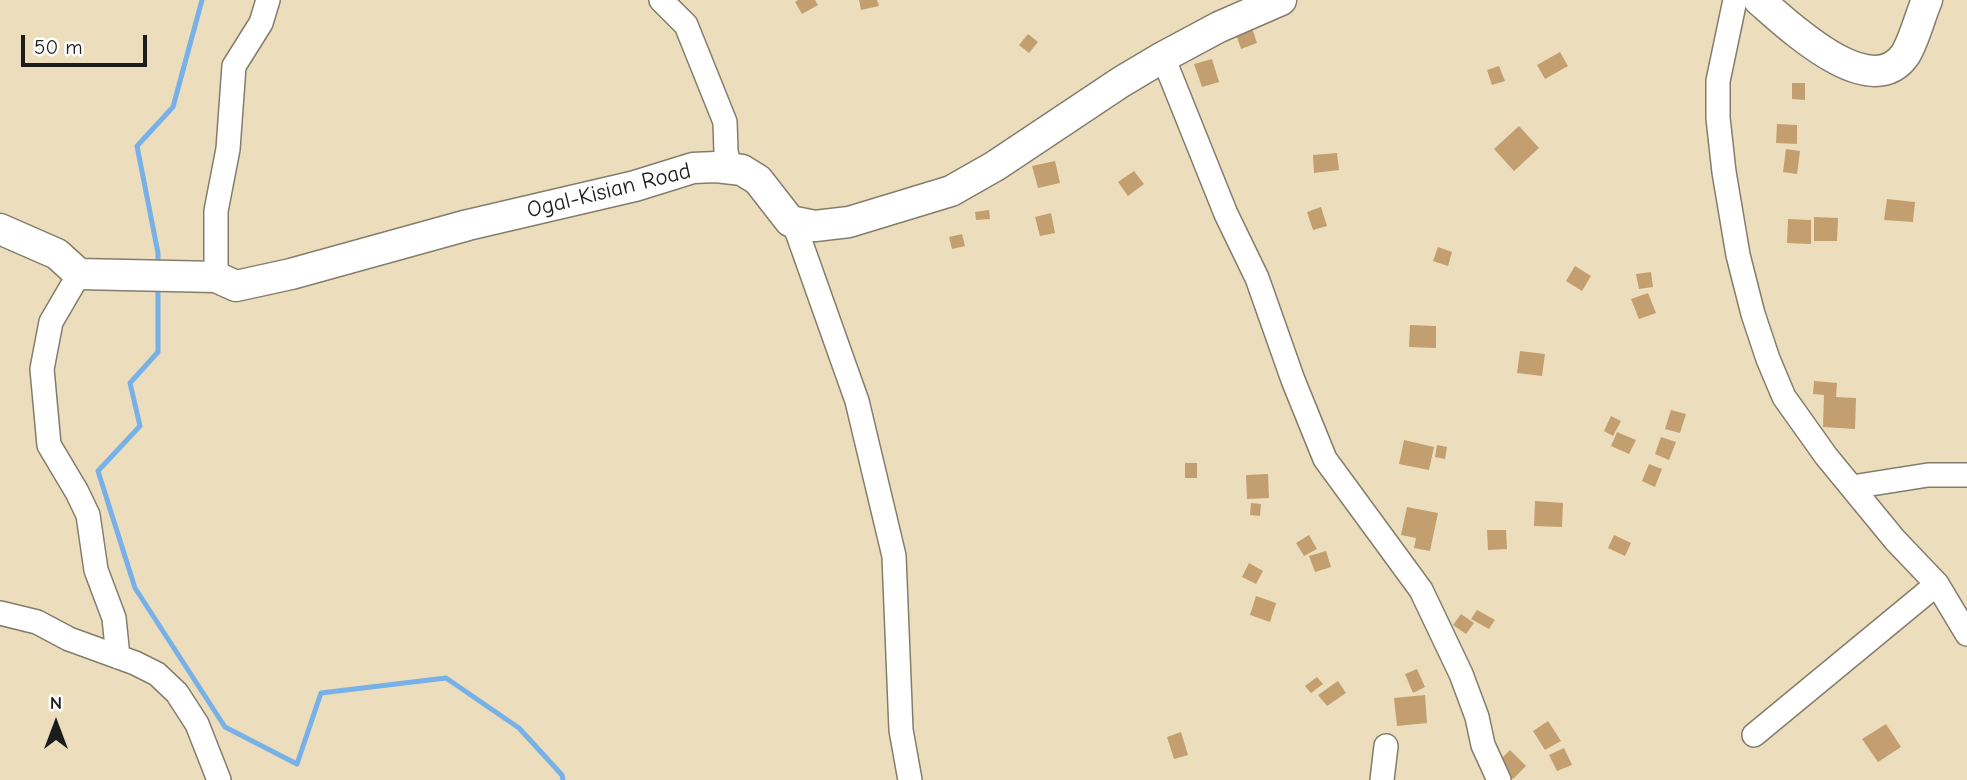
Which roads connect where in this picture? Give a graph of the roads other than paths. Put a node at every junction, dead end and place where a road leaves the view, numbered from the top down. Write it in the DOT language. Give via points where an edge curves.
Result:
graph roads {
  1 [pos="268,0"];
  2 [pos="661,0"];
  3 [pos="1281,0"];
  4 [pos="1735,0"];
  5 [pos="1759,0"];
  6 [pos="1927,0"];
  7 [pos="1163,57"];
  8 [pos="731,169"];
  9 [pos="790,221"];
  10 [pos="0,229"];
  11 [pos="79,274"];
  12 [pos="216,277"];
  13 [pos="1967,475"];
  14 [pos="1852,487"];
  15 [pos="1937,584"];
  16 [pos="0,613"];
  17 [pos="1967,634"];
  18 [pos="118,657"];
  19 [pos="1754,735"];
  20 [pos="1386,746"];
  21 [pos="219,780"];
  22 [pos="910,780"];
  23 [pos="1382,780"];
  24 [pos="1499,780"];
  1 -- 12 [label="street" via="261,23 234,66 228,149 216,211"];
  2 -- 8 [label="street" via="685,25 725,122"];
  3 -- 7 [label="main road"];
  4 -- 14 [label="street" via="1718,81 1718,118 1744,279 1784,397"];
  5 -- 6 [label="main road" via="1839,63 1879,70 1904,56"];
  7 -- 9 [label="main road" via="951,191 849,222 815,226"];
  7 -- 24 [label="street" via="1257,278 1325,459 1421,590 1461,674"];
  8 -- 9 [label="main road, Ogal-Kisian Road" via="758,180"];
  8 -- 12 [label="main road, Ogal-Kisian Road" via="693,168 247,284 236,286"];
  9 -- 22 [label="street" via="858,401 894,556 901,730"];
  10 -- 11 [label="main road" via="57,254"];
  11 -- 12 [label="main road, Ogal-Kisian Road"];
  11 -- 18 [label="street" via="51,322 43,369 49,445 88,515 96,570 114,618"];
  13 -- 14 [label="street" via="1928,475"];
  14 -- 15 [label="street"];
  15 -- 17 [label="street"];
  15 -- 19 [label="street"];
  16 -- 18 [label="street" via="37,622"];
  18 -- 21 [label="street" via="157,674 177,693 197,724"];
  20 -- 23 [label="street"];
}
